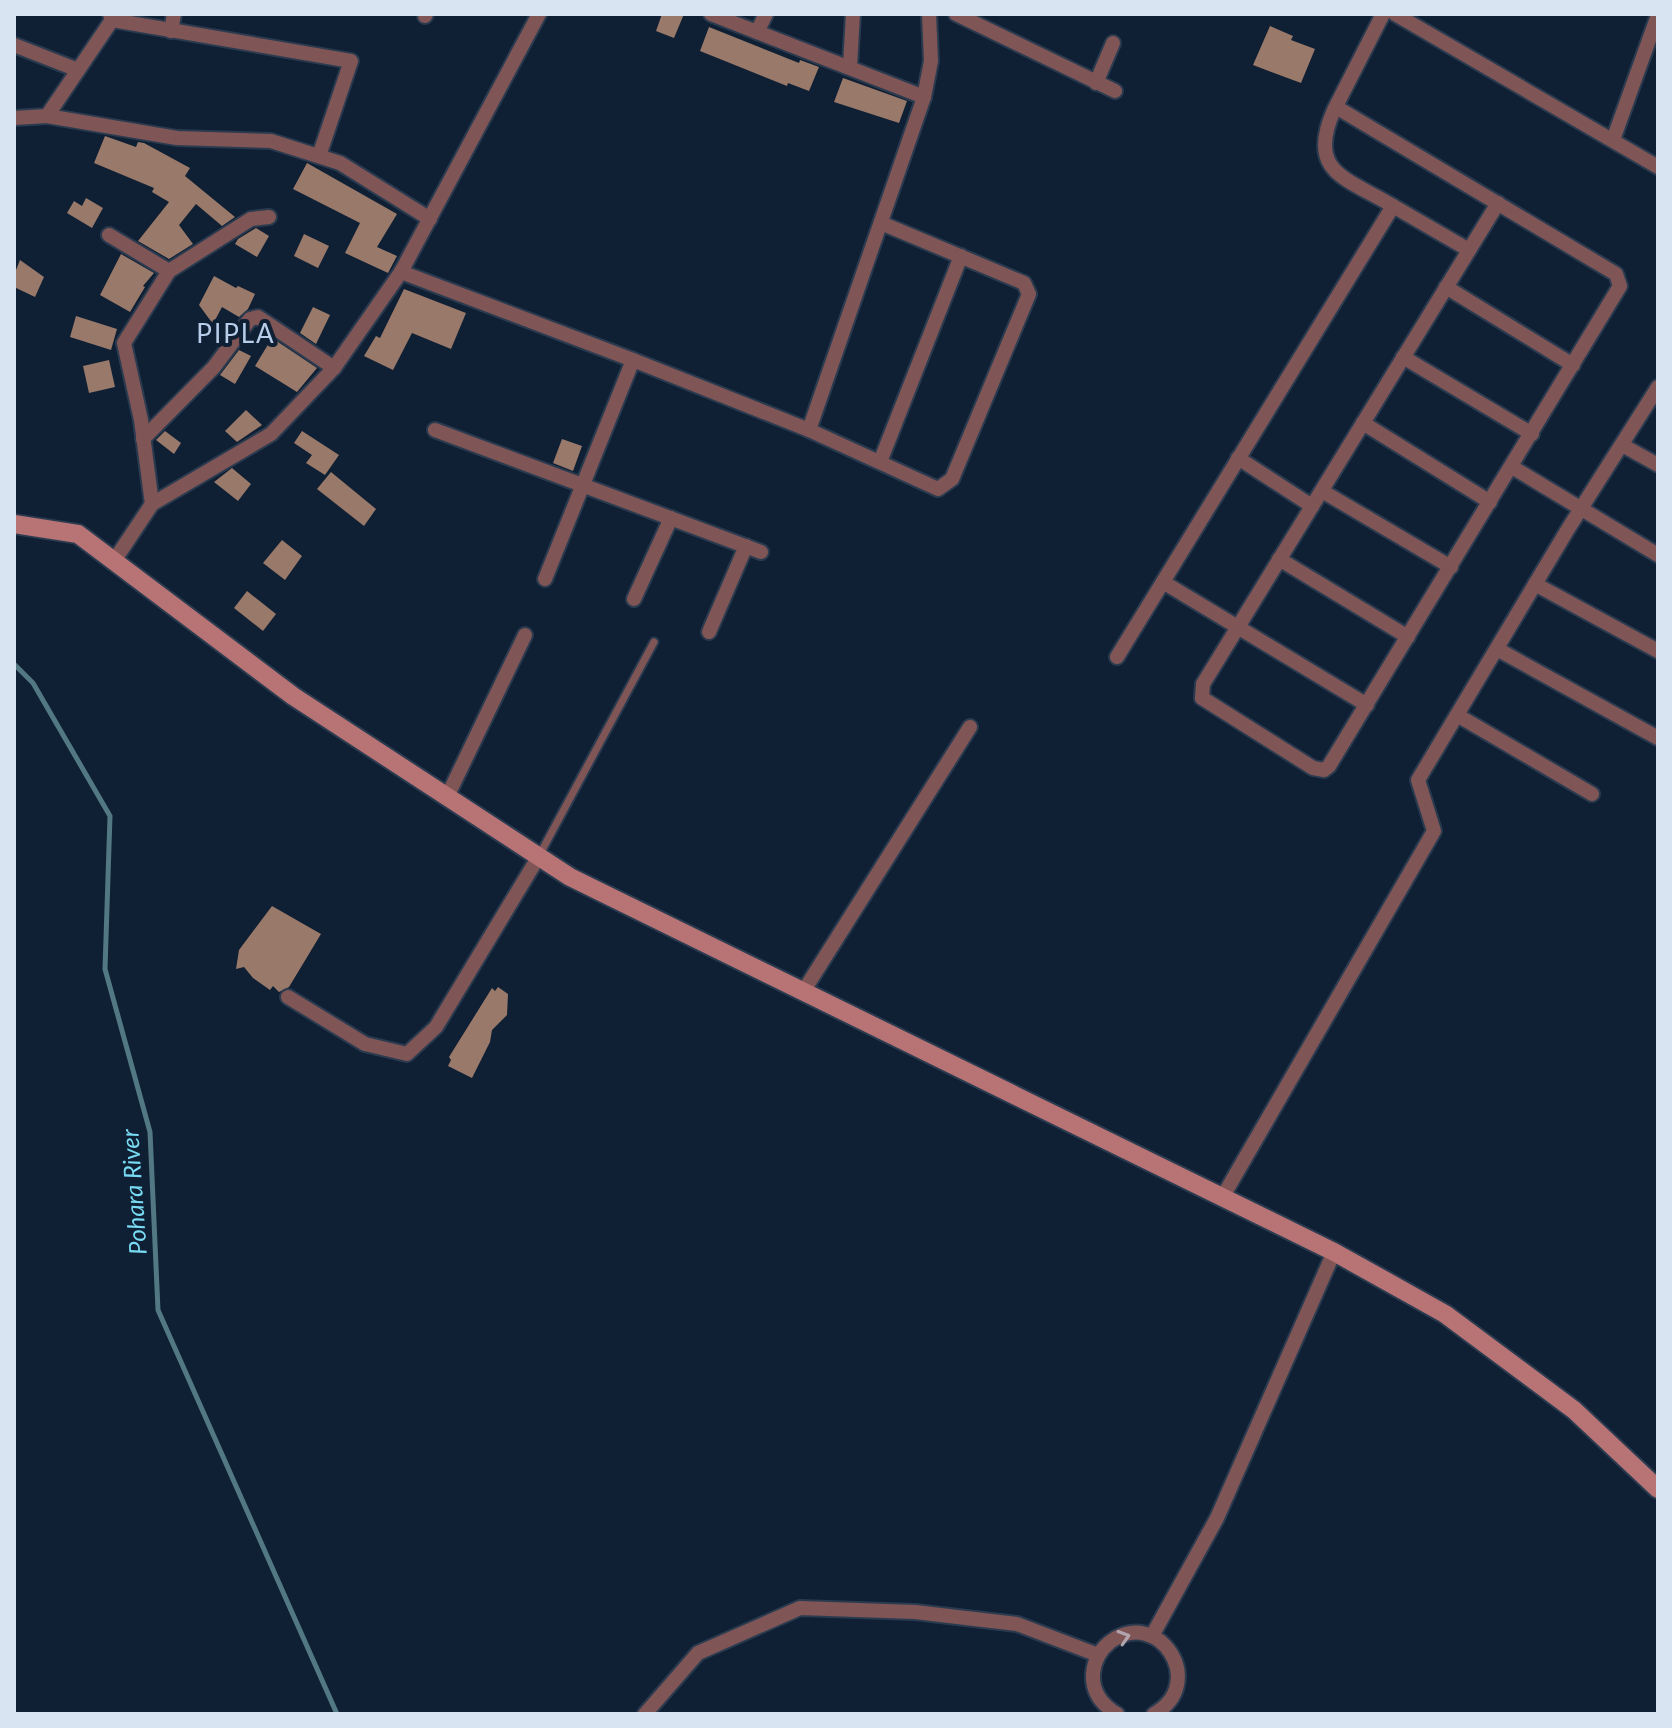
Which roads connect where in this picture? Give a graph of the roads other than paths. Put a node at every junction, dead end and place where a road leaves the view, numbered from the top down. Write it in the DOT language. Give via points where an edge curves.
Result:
graph roads {
  1 [pos="174,14"];
  2 [pos="539,14"];
  3 [pos="711,14"];
  4 [pos="766,14"];
  5 [pos="853,14"];
  6 [pos="929,14"];
  7 [pos="956,14"];
  8 [pos="1383,14"];
  9 [pos="1395,14"];
  10 [pos="1658,15"];
  11 [pos="111,17"];
  12 [pos="171,31"];
  13 [pos="757,32"];
  14 [pos="1113,43"];
  15 [pos="14,45"];
  16 [pos="850,66"];
  17 [pos="78,70"];
  18 [pos="1096,83"];
  19 [pos="1115,91"];
  20 [pos="924,97"];
  21 [pos="1336,107"];
  22 [pos="47,116"];
  23 [pos="14,118"];
  24 [pos="1613,140"];
  25 [pos="319,156"];
  26 [pos="1658,167"];
  27 [pos="1498,203"];
  28 [pos="1393,206"];
  29 [pos="269,217"];
  30 [pos="430,219"];
  31 [pos="881,223"];
  32 [pos="109,235"];
  33 [pos="1469,250"];
  34 [pos="961,256"];
  35 [pos="169,271"];
  36 [pos="401,272"];
  37 [pos="1446,287"];
  38 [pos="1403,357"];
  39 [pos="633,360"];
  40 [pos="1573,365"];
  41 [pos="334,368"];
  42 [pos="1658,387"];
  43 [pos="1363,423"];
  44 [pos="435,430"];
  45 [pos="809,430"];
  46 [pos="1532,434"];
  47 [pos="143,439"];
  48 [pos="1622,445"];
  49 [pos="1238,458"];
  50 [pos="880,462"];
  51 [pos="1658,465"];
  52 [pos="1512,467"];
  53 [pos="582,486"];
  54 [pos="1322,491"];
  55 [pos="1490,502"];
  56 [pos="152,504"];
  57 [pos="1312,506"];
  58 [pos="1581,510"];
  59 [pos="671,518"];
  60 [pos="14,524"];
  61 [pos="746,546"];
  62 [pos="761,552"];
  63 [pos="1658,555"];
  64 [pos="1279,559"];
  65 [pos="114,561"];
  66 [pos="1451,567"];
  67 [pos="545,579"];
  68 [pos="1163,582"];
  69 [pos="1535,584"];
  70 [pos="634,599"];
  71 [pos="1238,627"];
  72 [pos="709,632"];
  73 [pos="525,635"];
  74 [pos="1408,637"];
  75 [pos="654,642"];
  76 [pos="1497,649"];
  77 [pos="1658,651"];
  78 [pos="1117,657"];
  79 [pos="1367,705"];
  80 [pos="1457,715"];
  81 [pos="970,727"];
  82 [pos="1658,738"];
  83 [pos="1592,794"];
  84 [pos="447,797"];
  85 [pos="539,856"];
  86 [pos="803,992"];
  87 [pos="288,997"];
  88 [pos="1222,1198"];
  89 [pos="1334,1252"];
  90 [pos="1655,1480"];
  91 [pos="1152,1636"];
  92 [pos="1098,1655"];
  93 [pos="645,1714"];
  94 [pos="1117,1714"];
  95 [pos="1154,1714"];
  1 -- 12 [label="street"];
  2 -- 30 [label="street"];
  3 -- 13 [label="street"];
  4 -- 13 [label="street"];
  5 -- 16 [label="street"];
  6 -- 20 [label="street" via="931,61"];
  7 -- 18 [label="street"];
  8 -- 21 [label="street"];
  9 -- 24 [label="street"];
  10 -- 24 [label="street"];
  11 -- 12 [label="street"];
  11 -- 17 [label="street"];
  12 -- 25 [label="street" via="351,61"];
  13 -- 16 [label="street"];
  14 -- 18 [label="street"];
  15 -- 17 [label="street"];
  16 -- 20 [label="street"];
  17 -- 22 [label="street"];
  18 -- 19 [label="street"];
  20 -- 31 [label="street"];
  21 -- 27 [label="street"];
  21 -- 28 [label="street" via="1325,135 1327,163"];
  22 -- 23 [label="street"];
  22 -- 25 [label="street" via="177,138 271,141"];
  24 -- 26 [label="street"];
  25 -- 30 [label="street" via="340,163"];
  27 -- 33 [label="street"];
  27 -- 40 [label="street" via="1619,279 1618,292"];
  28 -- 33 [label="street"];
  28 -- 49 [label="street"];
  29 -- 35 [label="street" via="251,219"];
  30 -- 36 [label="street"];
  31 -- 34 [label="street"];
  31 -- 45 [label="street"];
  32 -- 35 [label="street"];
  33 -- 37 [label="street"];
  34 -- 50 [label="street"];
  34 -- 50 [label="street" via="1024,283 1029,294 952,479 938,489"];
  35 -- 47 [label="street" via="124,343"];
  36 -- 39 [label="street"];
  36 -- 41 [label="street"];
  37 -- 38 [label="street"];
  37 -- 40 [label="street"];
  38 -- 43 [label="street"];
  38 -- 46 [label="street"];
  39 -- 45 [label="street"];
  39 -- 53 [label="street"];
  40 -- 46 [label="street"];
  41 -- 47 [label="street" via="258,317 250,319 214,367"];
  41 -- 56 [label="street" via="271,434"];
  42 -- 48 [label="street"];
  43 -- 54 [label="street"];
  43 -- 55 [label="street"];
  44 -- 53 [label="street"];
  45 -- 50 [label="street"];
  46 -- 52 [label="street"];
  47 -- 56 [label="street"];
  48 -- 51 [label="street"];
  48 -- 58 [label="street"];
  49 -- 57 [label="street"];
  49 -- 68 [label="street"];
  52 -- 55 [label="street"];
  52 -- 58 [label="street"];
  53 -- 59 [label="street"];
  53 -- 67 [label="street"];
  54 -- 57 [label="street"];
  54 -- 66 [label="street"];
  55 -- 66 [label="street"];
  56 -- 65 [label="street"];
  57 -- 64 [label="street"];
  58 -- 63 [label="street"];
  58 -- 69 [label="street"];
  59 -- 61 [label="street"];
  59 -- 70 [label="street"];
  60 -- 65 [label="street" via="78,534"];
  61 -- 62 [label="street"];
  61 -- 72 [label="street"];
  64 -- 71 [label="street"];
  64 -- 74 [label="street"];
  65 -- 84 [label="street" via="293,696"];
  66 -- 74 [label="street"];
  68 -- 71 [label="street"];
  68 -- 78 [label="street"];
  69 -- 76 [label="street"];
  69 -- 77 [label="street"];
  71 -- 79 [label="street"];
  71 -- 79 [label="street" via="1203,684 1202,698 1313,768 1329,766"];
  73 -- 84 [label="street"];
  74 -- 79 [label="street"];
  75 -- 85 [label="lane"];
  76 -- 80 [label="street"];
  76 -- 82 [label="street"];
  80 -- 83 [label="street"];
  80 -- 88 [label="street" via="1418,780 1434,831"];
  81 -- 86 [label="street"];
  84 -- 85 [label="street"];
  85 -- 86 [label="street" via="570,877"];
  85 -- 87 [label="street" via="436,1027 407,1054 365,1044"];
  86 -- 88 [label="street"];
  88 -- 89 [label="street"];
  89 -- 90 [label="street" via="1445,1314 1574,1410"];
  89 -- 91 [label="street" via="1217,1518"];
  92 -- 91 [label="street, one-way" via="1127,1633"];
  91 -- 95 [label="street" via="1173,1655 1178,1669 1172,1698"];
  92 -- 93 [label="street" via="1017,1624 915,1612 800,1608 698,1653"];
  92 -- 94 [label="street" via="1093,1684 1099,1698"];
}
